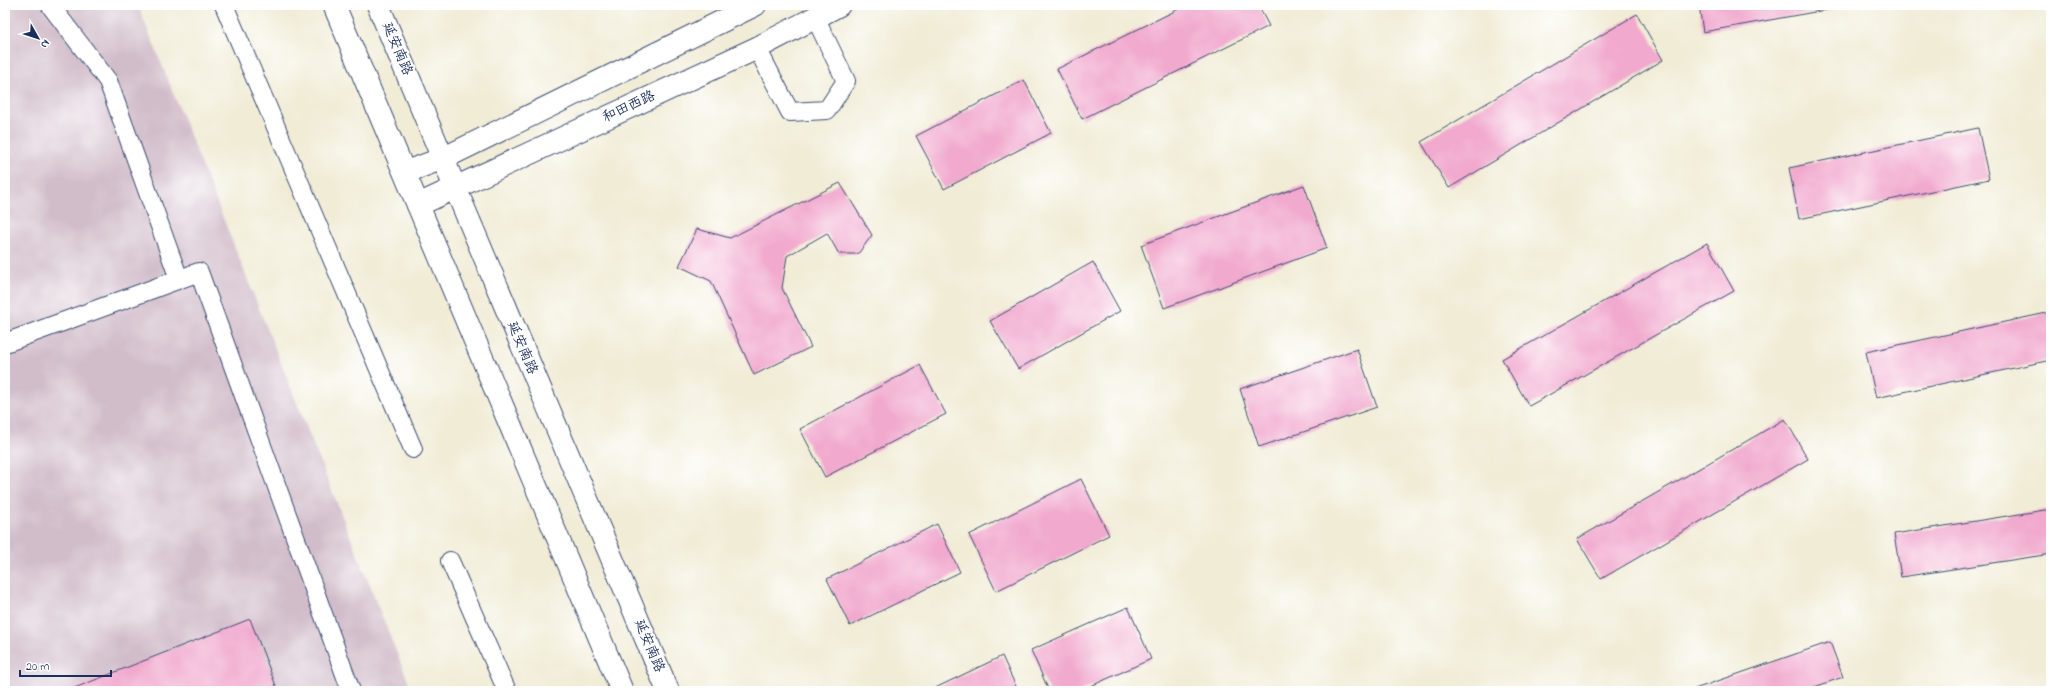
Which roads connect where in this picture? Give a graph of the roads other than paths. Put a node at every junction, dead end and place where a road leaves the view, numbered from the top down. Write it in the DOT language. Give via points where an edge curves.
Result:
graph roads {
  1 [pos="50,5"];
  2 [pos="224,5"];
  3 [pos="334,5"];
  4 [pos="378,5"];
  5 [pos="755,5"];
  6 [pos="839,5"];
  7 [pos="815,17"];
  8 [pos="757,48"];
  9 [pos="444,158"];
  10 [pos="406,172"];
  11 [pos="454,189"];
  12 [pos="418,205"];
  13 [pos="179,279"];
  14 [pos="5,343"];
  15 [pos="413,449"];
  16 [pos="450,561"];
  17 [pos="351,691"];
  18 [pos="507,691"];
  19 [pos="622,691"];
  20 [pos="668,691"];
  1 -- 13 [label="lane" via="108,81"];
  2 -- 15 [label="lane"];
  3 -- 10 [label="main road"];
  4 -- 9 [label="main road, 延安南路"];
  5 -- 9 [label="main road"];
  6 -- 7 [label="main road, 和田西路"];
  7 -- 8 [label="main road, 和田西路"];
  7 -- 8 [label="lane" via="846,81 827,110 790,112"];
  8 -- 11 [label="main road, 和田西路"];
  9 -- 10 [label="main road"];
  9 -- 11 [label="main road, 延安南路"];
  10 -- 12 [label="main road"];
  11 -- 12 [label="main road, 和田西路"];
  11 -- 20 [label="main road, 延安南路"];
  12 -- 19 [label="main road"];
  13 -- 14 [label="lane"];
  13 -- 17 [label="lane" via="199,272"];
  16 -- 18 [label="lane"];
}
